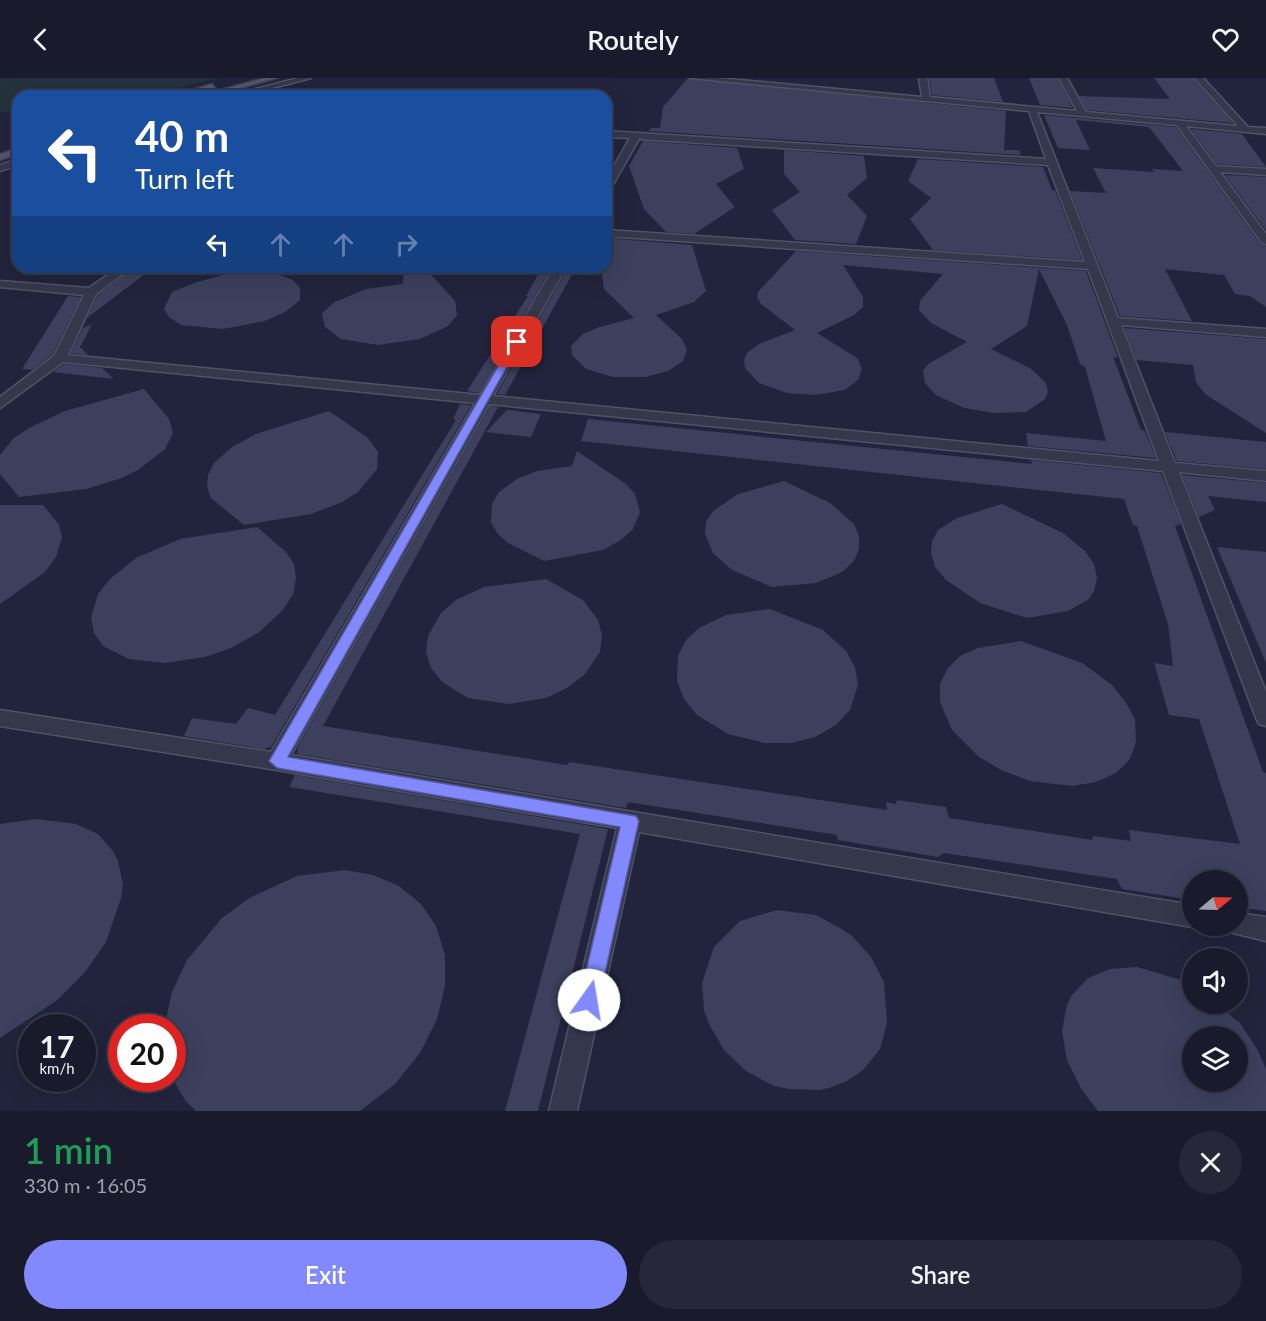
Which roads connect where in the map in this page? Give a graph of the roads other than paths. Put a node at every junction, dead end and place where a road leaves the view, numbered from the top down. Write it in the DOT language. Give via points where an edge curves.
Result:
graph roads {
  1 [pos="246,78"];
  2 [pos="273,78"];
  3 [pos="307,78"];
  4 [pos="694,78"];
  5 [pos="923,78"];
  6 [pos="1064,78"];
  7 [pos="1199,78"];
  8 [pos="778,82"];
  9 [pos="199,90"];
  10 [pos="226,90"];
  11 [pos="257,90"];
  12 [pos="926,100"];
  13 [pos="1032,110"];
  14 [pos="1083,114"];
  15 [pos="1180,124"];
  16 [pos="1245,129"];
  17 [pos="1266,131"];
  18 [pos="612,135"];
  19 [pos="636,136"];
  20 [pos="1052,162"];
  21 [pos="1212,169"];
  22 [pos="1266,172"];
  23 [pos="612,178"];
  24 [pos="612,233"];
  25 [pos="1266,241"];
  26 [pos="1092,266"];
  27 [pos="118,273"];
  28 [pos="552,273"];
  29 [pos="0,284"];
  30 [pos="91,292"];
  31 [pos="1113,321"];
  32 [pos="1266,333"];
  33 [pos="60,358"];
  34 [pos="484,398"];
  35 [pos="0,404"];
  36 [pos="1170,466"];
  37 [pos="1266,476"];
  38 [pos="0,718"];
  39 [pos="1266,718"];
  40 [pos="277,761"];
  41 [pos="630,821"];
  42 [pos="1182,914"];
  43 [pos="1248,925"];
  44 [pos="1266,928"];
  45 [pos="562,1111"];
  1 -- 9 [label="main road"];
  2 -- 10 [label="main road"];
  3 -- 11 [label="lane"];
  4 -- 8 [label="lane"];
  5 -- 12 [label="lane"];
  6 -- 14 [label="lane"];
  7 -- 16 [label="lane"];
  8 -- 12 [label="lane"];
  12 -- 13 [label="lane"];
  13 -- 14 [label="lane"];
  13 -- 20 [label="lane"];
  14 -- 15 [label="lane"];
  15 -- 16 [label="lane"];
  15 -- 21 [label="lane"];
  16 -- 17 [label="lane"];
  18 -- 19 [label="lane"];
  19 -- 20 [label="lane"];
  19 -- 23 [label="lane"];
  20 -- 26 [label="lane"];
  21 -- 22 [label="lane"];
  21 -- 25 [label="lane"];
  24 -- 26 [label="lane"];
  26 -- 31 [label="lane"];
  27 -- 30 [label="lane"];
  28 -- 34 [label="lane"];
  29 -- 30 [label="lane"];
  30 -- 33 [label="lane"];
  31 -- 32 [label="lane"];
  31 -- 36 [label="lane"];
  33 -- 34 [label="lane"];
  33 -- 35 [label="lane"];
  34 -- 36 [label="lane"];
  34 -- 40 [label="lane"];
  36 -- 37 [label="lane"];
  36 -- 39 [label="lane"];
  38 -- 40 [label="lane"];
  40 -- 41 [label="lane"];
  41 -- 42 [label="lane"];
  41 -- 45 [label="lane"];
  43 -- 44 [label="lane"];
}
